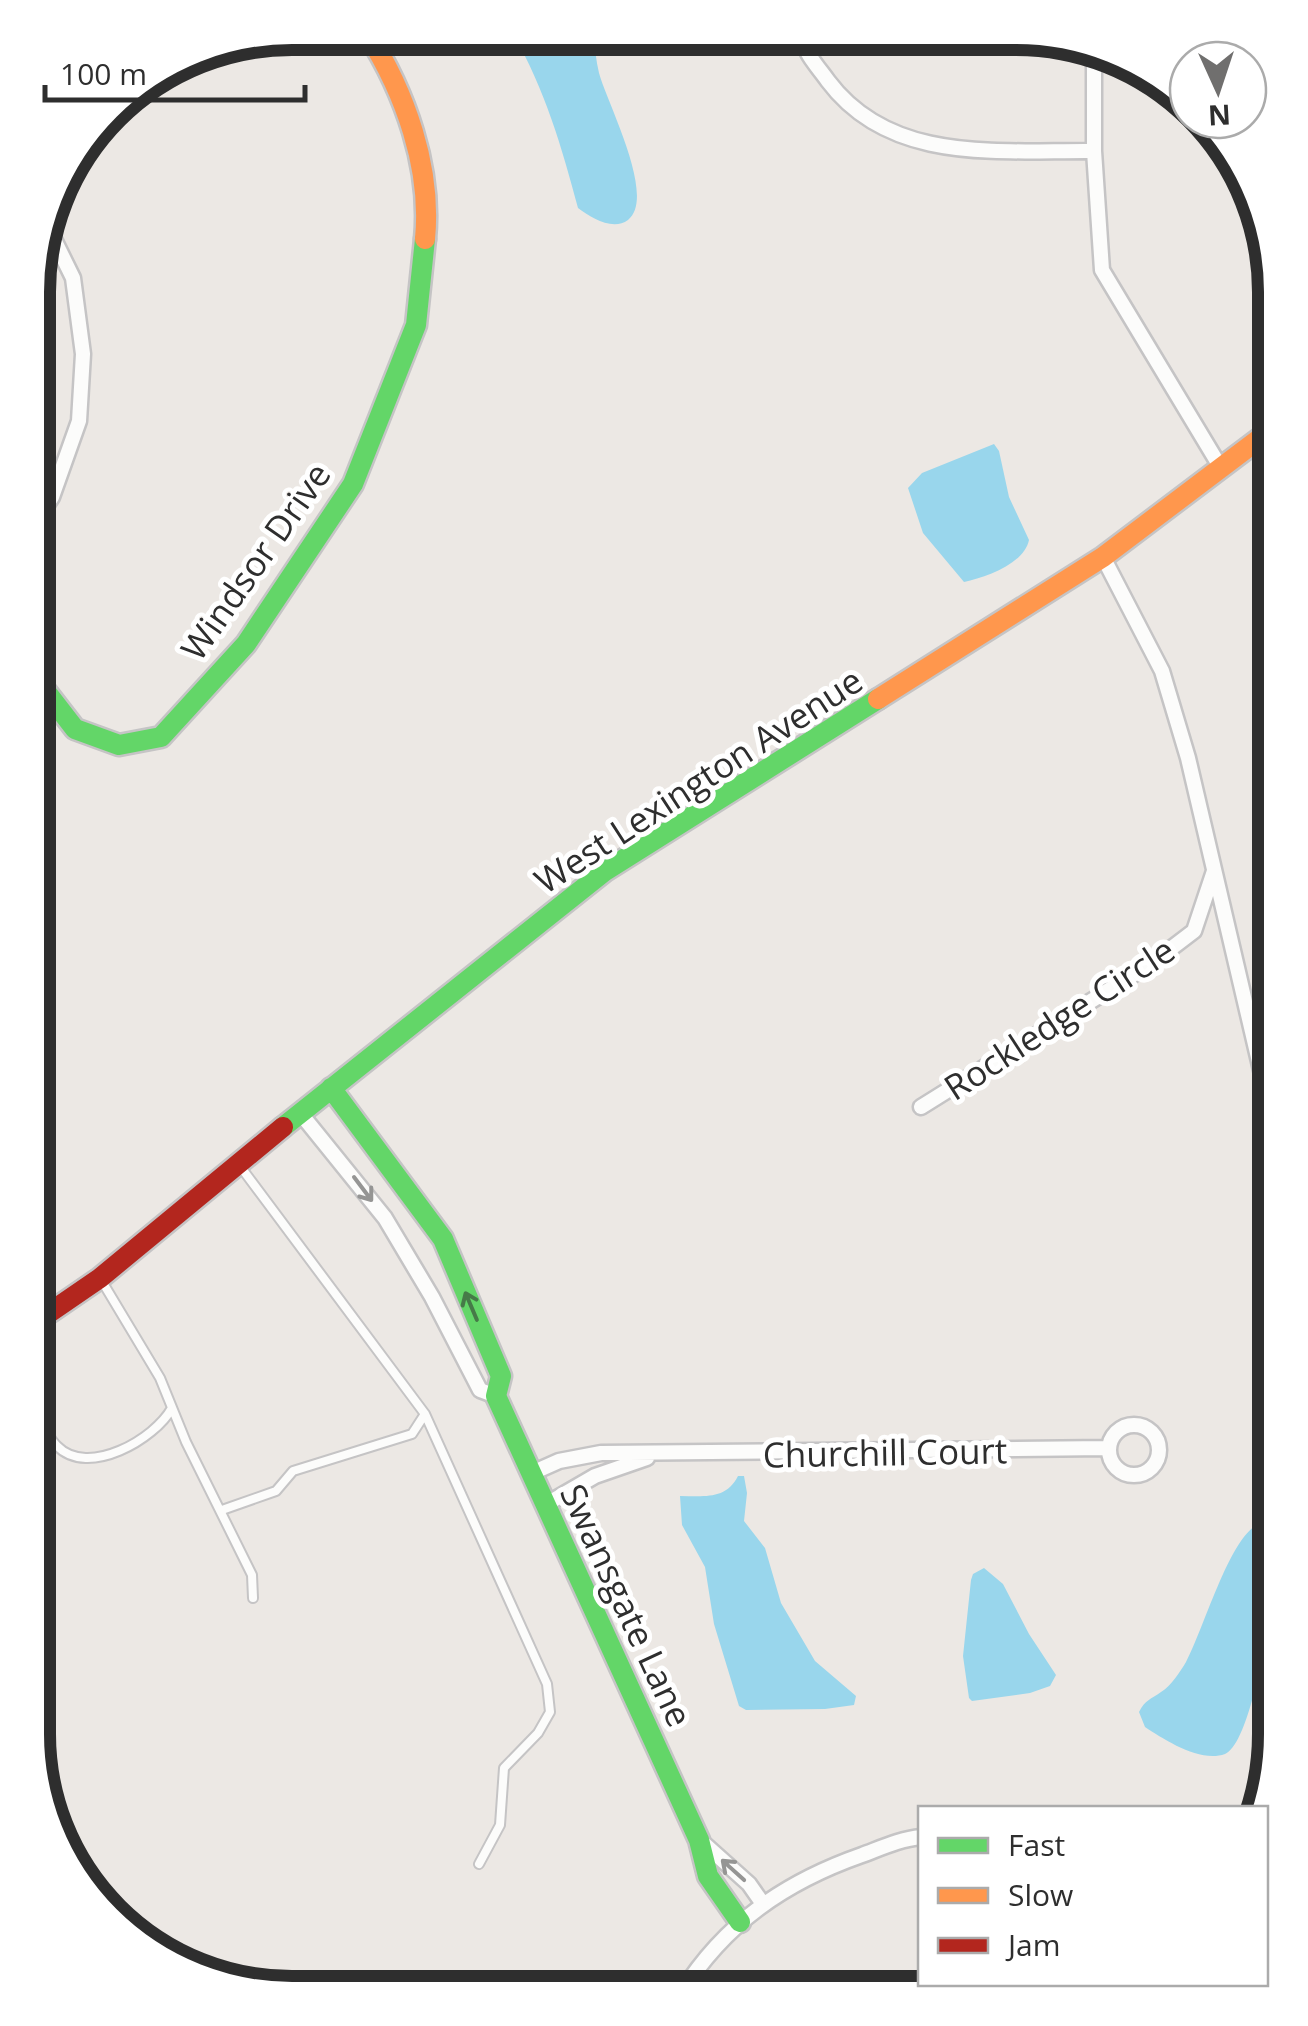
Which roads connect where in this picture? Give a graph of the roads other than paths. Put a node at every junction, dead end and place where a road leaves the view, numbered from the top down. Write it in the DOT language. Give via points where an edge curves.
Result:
graph roads {
  1 [pos="805,50"];
  2 [pos="379,51"];
  3 [pos="1094,63"];
  4 [pos="1094,151"];
  5 [pos="55,242"];
  6 [pos="1258,440"];
  7 [pos="1221,468"];
  8 [pos="50,500"];
  9 [pos="1103,558"];
  10 [pos="50,697"];
  11 [pos="1214,870"];
  12 [pos="1257,1055"];
  13 [pos="330,1088"];
  14 [pos="920,1107"];
  15 [pos="301,1114"];
  16 [pos="238,1163"];
  17 [pos="100,1278"];
  18 [pos="50,1312"];
  19 [pos="496,1396"];
  20 [pos="172,1408"];
  21 [pos="425,1414"];
  22 [pos="50,1434"];
  23 [pos="1107,1448"];
  24 [pos="662,1453"];
  25 [pos="532,1473"];
  26 [pos="545,1505"];
  27 [pos="222,1510"];
  28 [pos="253,1598"];
  29 [pos="918,1837"];
  30 [pos="700,1840"];
  31 [pos="480,1864"];
  32 [pos="763,1904"];
  33 [pos="740,1922"];
  34 [pos="691,1976"];
  1 -- 4 [label="street" via="846,104 909,140 956,149"];
  2 -- 10 [label="street, Windsor Drive" via="414,133 427,216 416,325 353,484 246,644 162,737 119,745 75,729"];
  3 -- 4 [label="street"];
  4 -- 7 [label="street" via="1102,270"];
  5 -- 8 [label="street" via="73,278 83,354 79,421"];
  6 -- 7 [label="street, West Lexington Avenue"];
  7 -- 9 [label="street, West Lexington Avenue"];
  9 -- 11 [label="street" via="1162,671"];
  9 -- 13 [label="street, West Lexington Avenue" via="605,871"];
  11 -- 12 [label="street"];
  11 -- 14 [label="street, Rockledge Circle" via="1194,931"];
  13 -- 15 [label="street, West Lexington Avenue"];
  19 -- 13 [label="street, Swansgate Lane, one-way" via="501,1376 442,1239"];
  15 -- 16 [label="street, West Lexington Avenue"];
  15 -- 19 [label="street, Swansgate Lane, one-way" via="385,1218 480,1390"];
  16 -- 17 [label="street, West Lexington Avenue"];
  16 -- 21 [label="lane"];
  17 -- 18 [label="street, West Lexington Avenue"];
  17 -- 20 [label="lane"];
  19 -- 25 [label="street, Swansgate Lane"];
  20 -- 22 [label="lane" via="150,1435 109,1454 74,1457"];
  20 -- 27 [label="lane"];
  21 -- 27 [label="lane" via="412,1434 293,1471 276,1491"];
  21 -- 31 [label="lane" via="547,1684 550,1712 504,1768 500,1825"];
  23 -- 24 [label="street, Churchill Court"];
  24 -- 25 [label="street, Churchill Court" via="601,1453"];
  24 -- 26 [label="street, Churchill Court" via="595,1476"];
  25 -- 26 [label="street, Swansgate Lane"];
  26 -- 30 [label="street, Swansgate Lane"];
  27 -- 28 [label="lane" via="252,1575"];
  29 -- 32 [label="street" via="813,1872"];
  32 -- 30 [label="street, Swansgate Lane, one-way"];
  30 -- 33 [label="street, Swansgate Lane" via="708,1876"];
  32 -- 33 [label="street"];
  33 -- 34 [label="street"];
}
